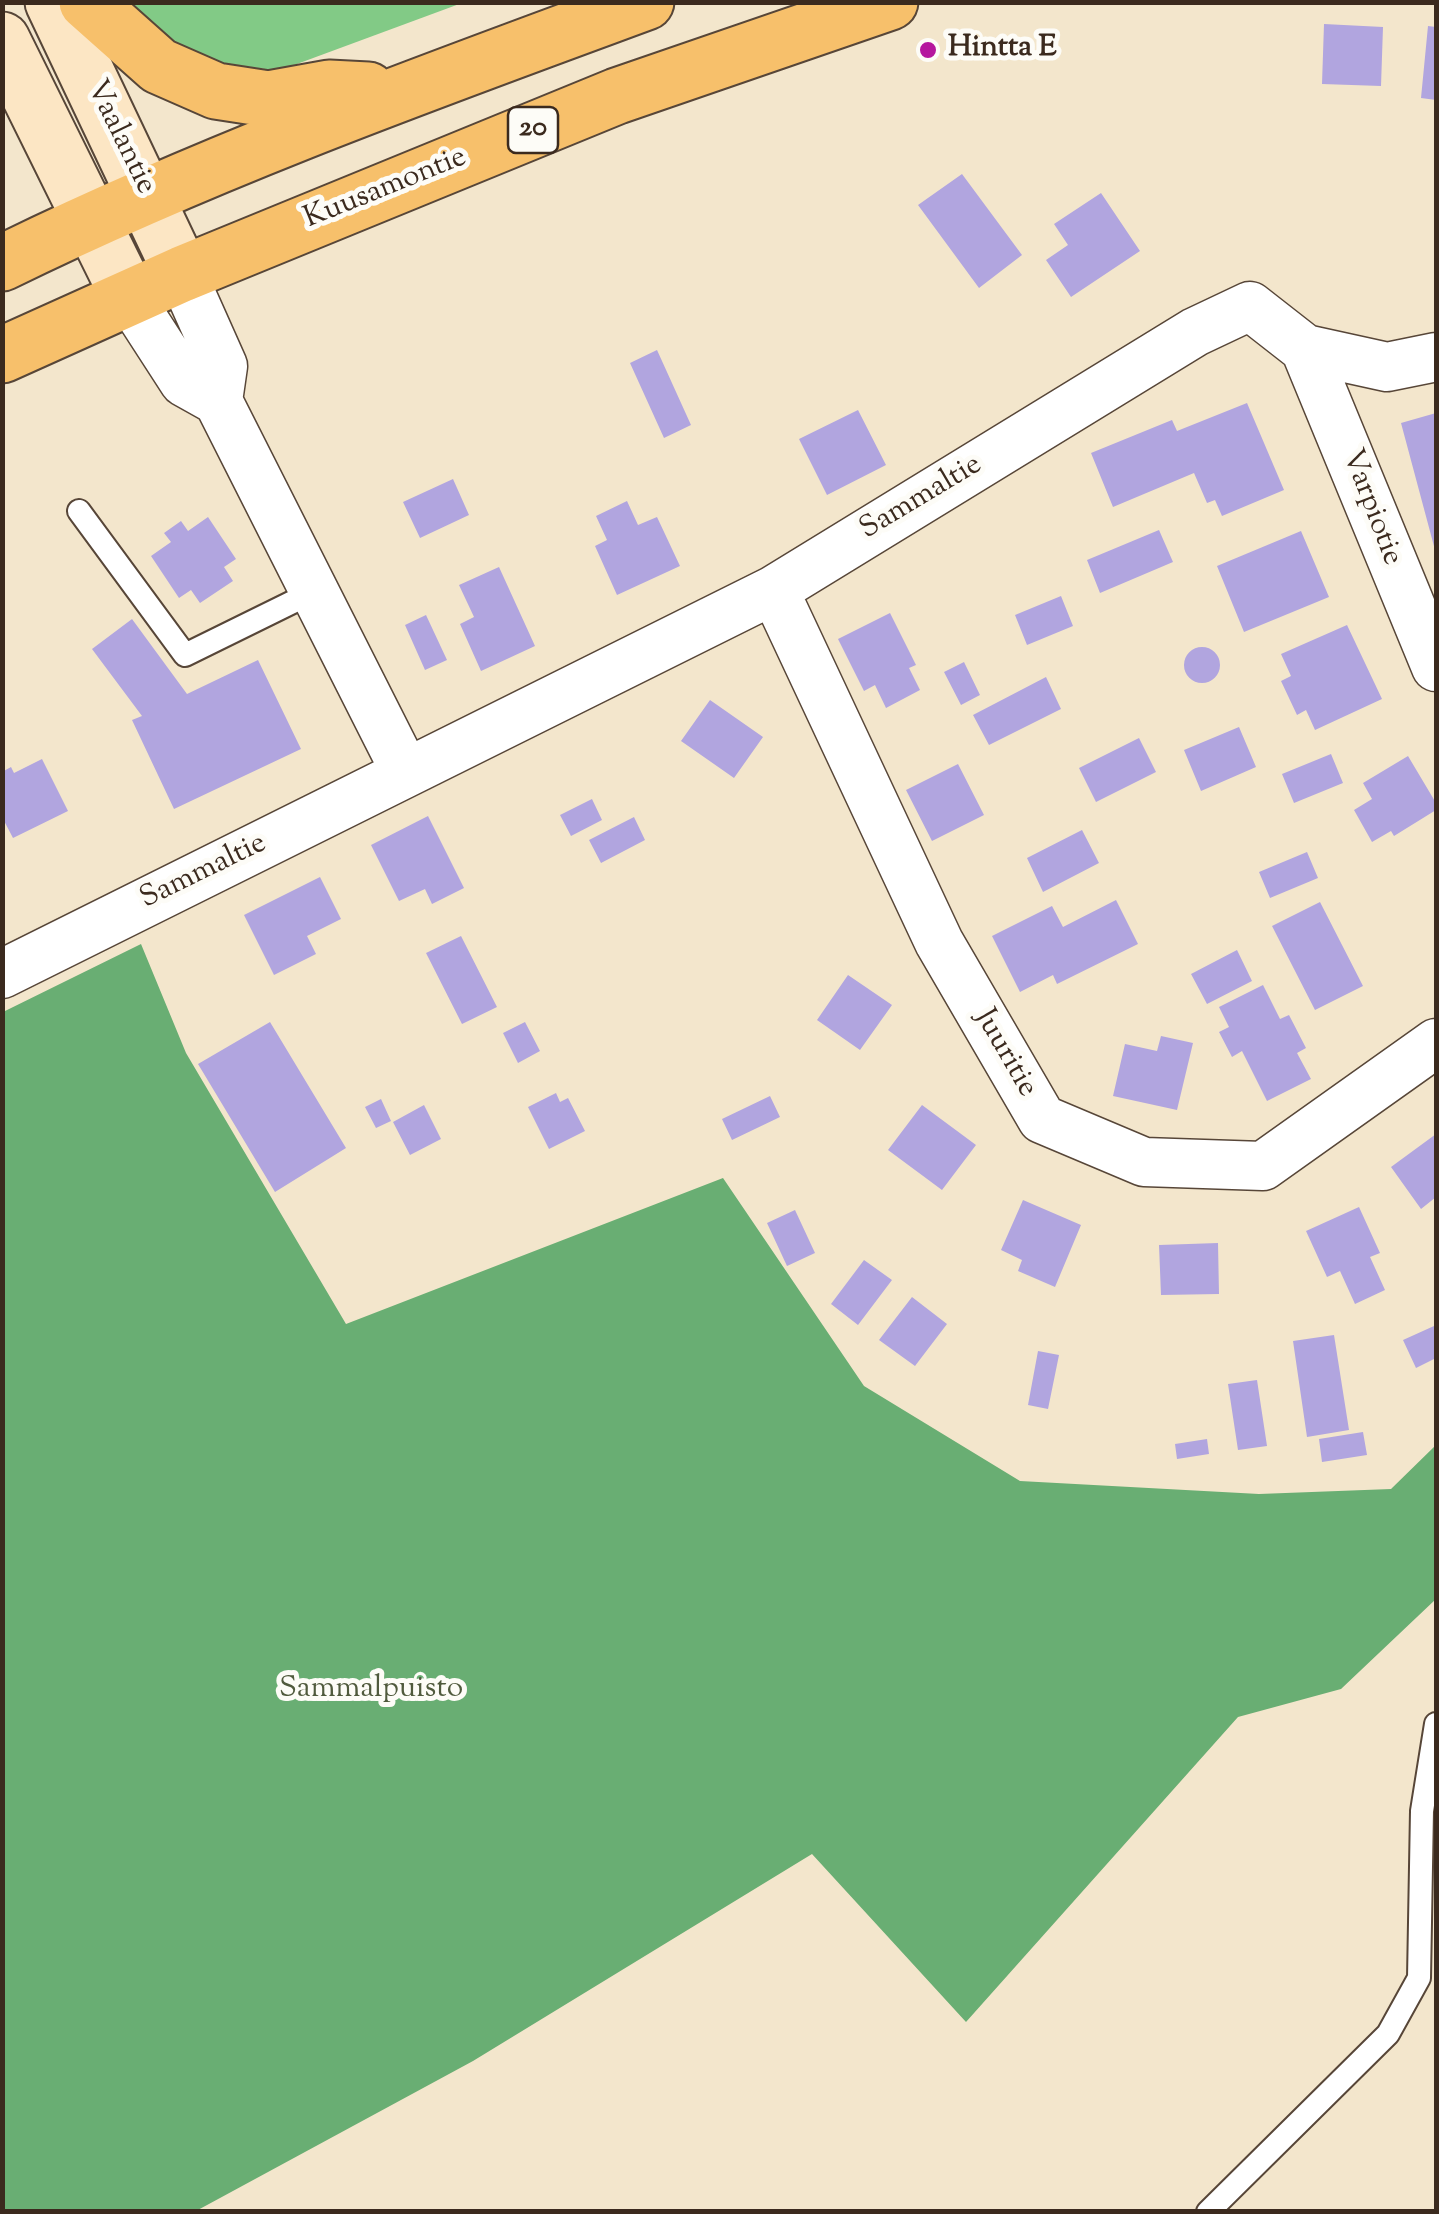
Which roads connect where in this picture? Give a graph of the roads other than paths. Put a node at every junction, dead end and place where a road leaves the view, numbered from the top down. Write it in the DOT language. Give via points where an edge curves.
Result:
graph roads {
  1 [pos="54,2"];
  2 [pos="87,2"];
  3 [pos="646,2"];
  4 [pos="890,2"];
  5 [pos="2,40"];
  6 [pos="406,91"];
  7 [pos="147,196"];
  8 [pos="91,219"];
  9 [pos="2,263"];
  10 [pos="182,274"];
  11 [pos="128,296"];
  12 [pos="1305,349"];
  13 [pos="2,355"];
  14 [pos="1436,358"];
  15 [pos="218,401"];
  16 [pos="78,511"];
  17 [pos="774,590"];
  18 [pos="313,592"];
  19 [pos="1436,667"];
  20 [pos="406,773"];
  21 [pos="2,974"];
  22 [pos="1436,1043"];
  23 [pos="1436,1724"];
  24 [pos="1208,2212"];
  1 -- 7 [label="street, Vaalantie"];
  2 -- 6 [label="highway" via="158,66 216,91 268,98 329,88"];
  3 -- 6 [label="highway"];
  4 -- 10 [label="highway, Kuusamontie / 20" via="616,96"];
  5 -- 8 [label="street, Vaalantie"];
  6 -- 7 [label="highway"];
  7 -- 8 [label="highway"];
  7 -- 10 [label="street, Vaalantie"];
  8 -- 9 [label="highway"];
  8 -- 11 [label="street, Vaalantie"];
  10 -- 11 [label="highway, Kuusamontie / 20"];
  10 -- 15 [label="street" via="222,366"];
  11 -- 13 [label="highway, Kuusamontie / 20"];
  11 -- 15 [label="street" via="184,382"];
  12 -- 14 [label="street, Sammaltie" via="1386,366"];
  12 -- 17 [label="street, Sammaltie" via="1250,306 1195,332"];
  12 -- 19 [label="street, Varpiotie"];
  15 -- 18 [label="street"];
  16 -- 18 [label="lane" via="186,655"];
  17 -- 20 [label="street, Sammaltie"];
  17 -- 22 [label="street, Juuritie" via="939,942 1042,1119 1144,1162 1264,1166"];
  18 -- 20 [label="street"];
  20 -- 21 [label="street, Sammaltie"];
  23 -- 24 [label="lane" via="1422,1812 1419,1978 1388,2034"];
}
